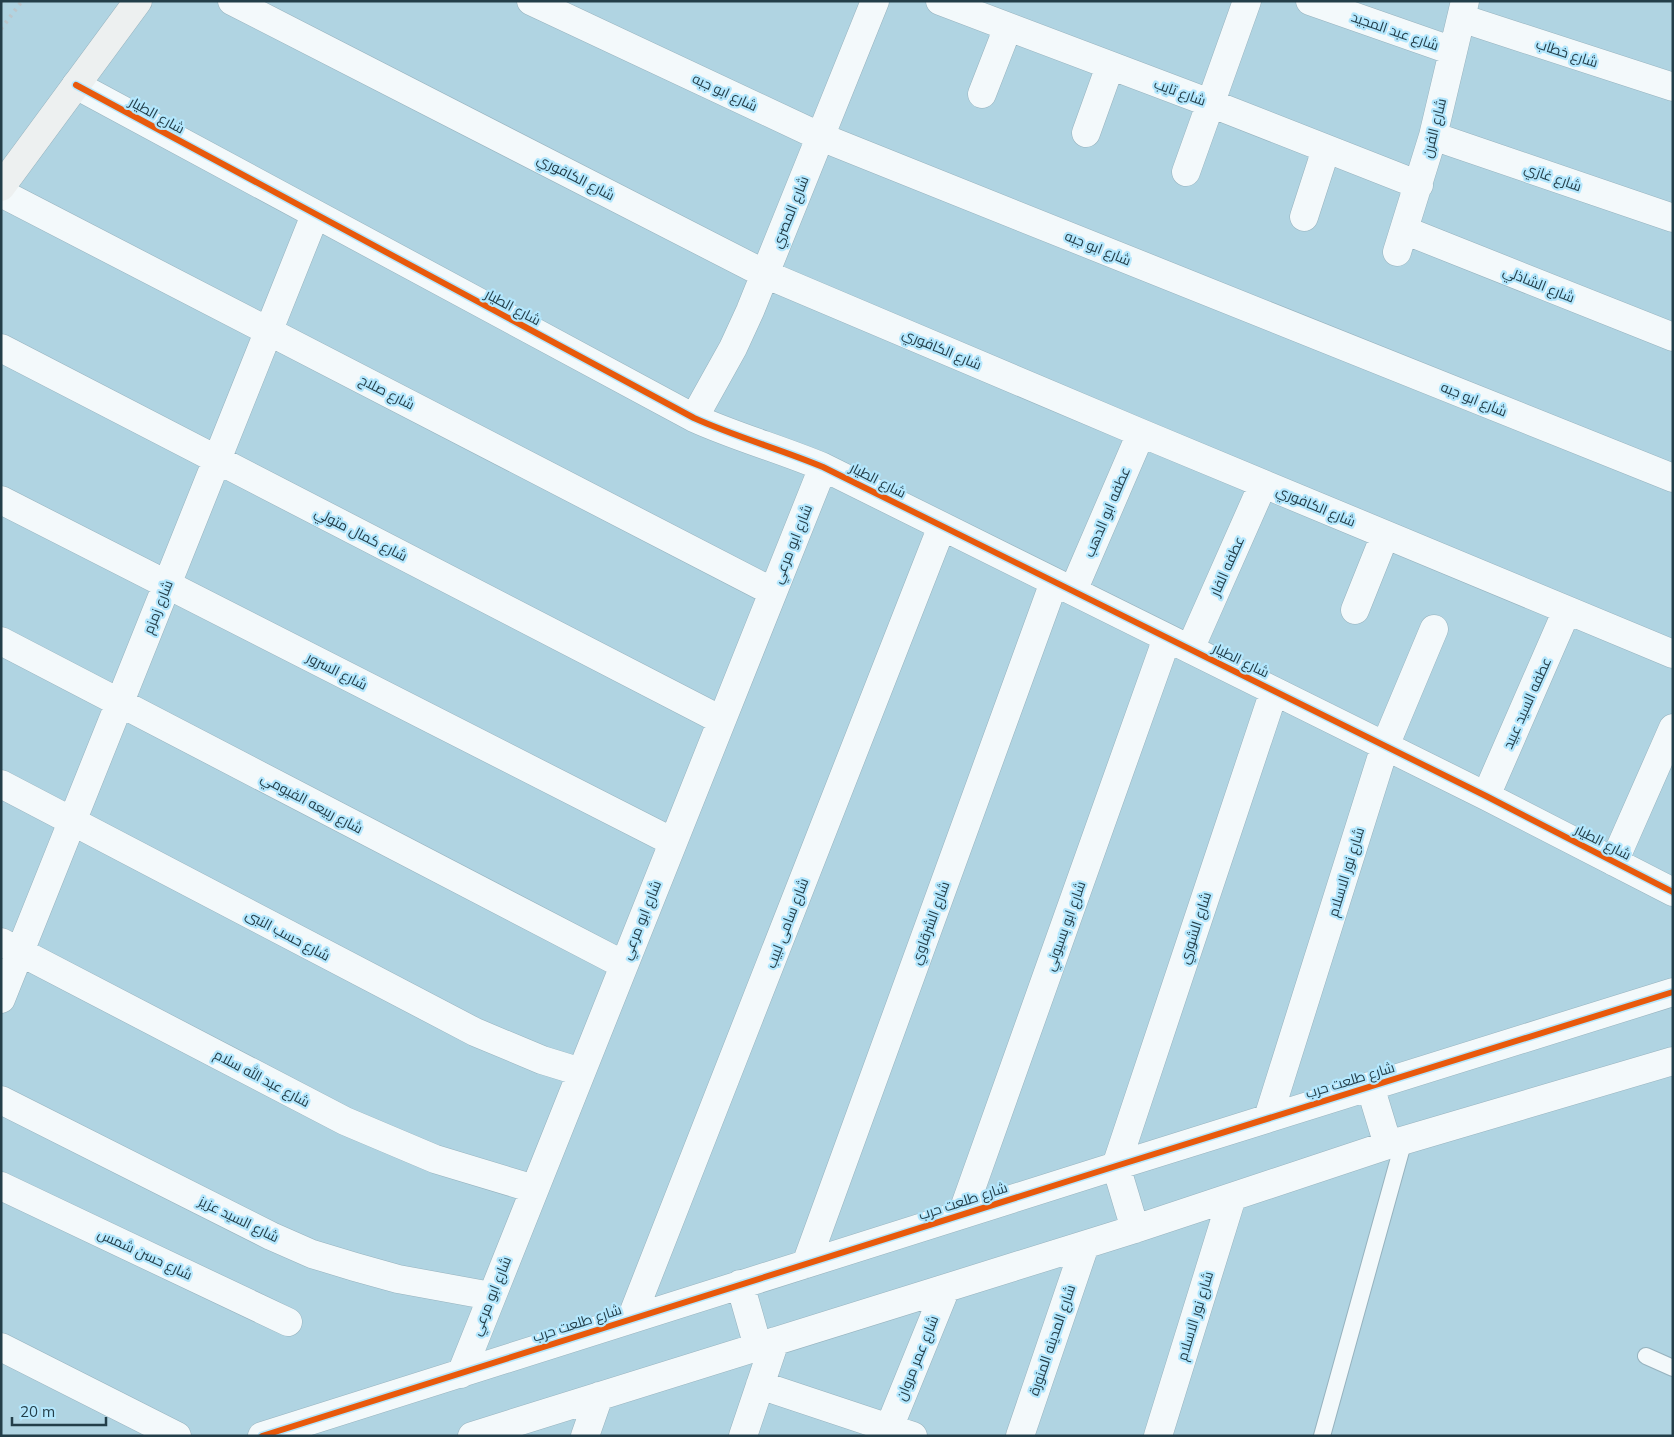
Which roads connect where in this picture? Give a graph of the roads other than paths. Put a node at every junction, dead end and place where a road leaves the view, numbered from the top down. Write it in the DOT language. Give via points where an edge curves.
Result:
graph roads {
  1 [pos="138,1"];
  2 [pos="232,1"];
  3 [pos="531,1"];
  4 [pos="875,1"];
  5 [pos="940,1"];
  6 [pos="1247,1"];
  7 [pos="1310,1"];
  8 [pos="1463,10"];
  9 [pos="1008,27"];
  10 [pos="1453,51"];
  11 [pos="1110,66"];
  12 [pos="76,85"];
  13 [pos="1673,87"];
  14 [pos="982,94"];
  15 [pos="1210,103"];
  16 [pos="1086,133"];
  17 [pos="1433,136"];
  18 [pos="821,138"];
  19 [pos="1326,149"];
  20 [pos="1186,172"];
  21 [pos="1419,185"];
  22 [pos="1,187"];
  23 [pos="1,193"];
  24 [pos="315,215"];
  25 [pos="1304,217"];
  26 [pos="1673,218"];
  27 [pos="1401,241"];
  28 [pos="765,274"];
  29 [pos="268,331"];
  30 [pos="1673,338"];
  31 [pos="1,348"];
  32 [pos="694,418"];
  33 [pos="1141,433"];
  34 [pos="217,459"];
  35 [pos="823,467"];
  36 [pos="1673,478"];
  37 [pos="1264,484"];
  38 [pos="1,500"];
  39 [pos="942,526"];
  40 [pos="1386,535"];
  41 [pos="167,584"];
  42 [pos="1063,586"];
  43 [pos="773,592"];
  44 [pos="1355,610"];
  45 [pos="1567,610"];
  46 [pos="1434,629"];
  47 [pos="1,641"];
  48 [pos="1179,643"];
  49 [pos="1673,654"];
  50 [pos="1274,691"];
  51 [pos="120,703"];
  52 [pos="721,720"];
  53 [pos="1673,728"];
  54 [pos="1385,746"];
  55 [pos="1,784"];
  56 [pos="1486,796"];
  57 [pos="72,822"];
  58 [pos="673,842"];
  59 [pos="1614,862"];
  60 [pos="1673,892"];
  61 [pos="11,947"];
  62 [pos="624,965"];
  63 [pos="1673,992"];
  64 [pos="1,998"];
  65 [pos="1673,1061"];
  66 [pos="581,1072"];
  67 [pos="1370,1086"];
  68 [pos="1,1100"];
  69 [pos="1268,1118"];
  70 [pos="1396,1142"];
  71 [pos="1116,1166"];
  72 [pos="1,1186"];
  73 [pos="534,1189"];
  74 [pos="1232,1197"];
  75 [pos="962,1214"];
  76 [pos="1135,1229"];
  77 [pos="1085,1245"];
  78 [pos="806,1264"];
  79 [pos="740,1284"];
  80 [pos="946,1288"];
  81 [pos="491,1296"];
  82 [pos="631,1319"];
  83 [pos="288,1322"];
  84 [pos="767,1344"];
  85 [pos="1,1347"];
  86 [pos="1646,1356"];
  87 [pos="1673,1368"];
  88 [pos="460,1374"];
  89 [pos="760,1385"];
  90 [pos="599,1396"];
  91 [pos="901,1432"];
  92 [pos="177,1436"];
  93 [pos="262,1436"];
  94 [pos="472,1436"];
  95 [pos="585,1436"];
  96 [pos="743,1436"];
  97 [pos="1020,1436"];
  98 [pos="1158,1436"];
  99 [pos="1322,1436"];
  1 -- 12 [label="street"];
  2 -- 28 [label="street, شارع الكافوري"];
  3 -- 18 [label="street, شارع ابو جبه"];
  4 -- 18 [label="street, شارع المصري"];
  5 -- 9 [label="street, شارع تايب"];
  6 -- 15 [label="street"];
  7 -- 10 [label="street, شارع عبد المجيد"];
  8 -- 10 [label="street, شارع الفرن"];
  8 -- 13 [label="street, شارع خطاب"];
  9 -- 11 [label="street, شارع تايب"];
  9 -- 14 [label="street"];
  10 -- 17 [label="street, شارع الفرن"];
  11 -- 15 [label="street, شارع تايب"];
  11 -- 16 [label="street"];
  12 -- 22 [label="street"];
  12 -- 24 [label="street, شارع الطيار"];
  15 -- 19 [label="street, شارع تايب"];
  15 -- 20 [label="street"];
  17 -- 21 [label="street, شارع الفرن"];
  17 -- 26 [label="street, شارع غازي"];
  18 -- 28 [label="street, شارع المصري"];
  18 -- 36 [label="street, شارع ابو جبه"];
  19 -- 21 [label="street, شارع تايب"];
  19 -- 25 [label="street"];
  21 -- 27 [label="street, شارع الفرن"];
  23 -- 29 [label="street, شارع صلاح"];
  24 -- 29 [label="street, شارع زمزم"];
  24 -- 32 [label="street, شارع الطيار"];
  27 -- 30 [label="street, شارع الشاذلي"];
  28 -- 32 [label="street, شارع المصري" via="733,348"];
  28 -- 33 [label="street, شارع الكافوري"];
  29 -- 34 [label="street, شارع زمزم"];
  29 -- 43 [label="street, شارع صلاح"];
  31 -- 34 [label="street, شارع كمال متولي"];
  32 -- 35 [label="street, شارع الطيار"];
  33 -- 37 [label="street, شارع الكافوري"];
  33 -- 42 [label="street, عطفه ابو الدهب"];
  34 -- 41 [label="street, شارع زمزم"];
  34 -- 52 [label="street, شارع كمال متولي"];
  35 -- 39 [label="street, شارع الطيار"];
  35 -- 43 [label="street, شارع ابو مرعي"];
  37 -- 40 [label="street, شارع الكافوري"];
  37 -- 48 [label="street, عطفه الفار"];
  38 -- 41 [label="street, شارع السرور"];
  39 -- 42 [label="street, شارع الطيار"];
  39 -- 82 [label="street, شارع سامى لبيب"];
  40 -- 44 [label="street"];
  40 -- 45 [label="street, شارع الكافوري"];
  41 -- 51 [label="street, شارع زمزم"];
  41 -- 58 [label="street, شارع السرور"];
  42 -- 48 [label="street, شارع الطيار"];
  42 -- 78 [label="street, شارع الشرقاوي"];
  43 -- 52 [label="street, شارع ابو مرعي"];
  45 -- 49 [label="street, شارع الكافوري"];
  45 -- 56 [label="street, عطفه السيد عبيد"];
  46 -- 54 [label="street, شارع نور الاسلام"];
  47 -- 51 [label="street, شارع ربيعه الفيومي"];
  48 -- 50 [label="street, شارع الطيار"];
  48 -- 75 [label="street, شارع ابو بسيوني"];
  50 -- 54 [label="street, شارع الطيار"];
  50 -- 71 [label="street, شارع الشوري"];
  51 -- 57 [label="street, شارع زمزم"];
  51 -- 62 [label="street, شارع ربيعه الفيومي"];
  52 -- 58 [label="street, شارع ابو مرعي"];
  53 -- 59 [label="street"];
  54 -- 56 [label="street, شارع الطيار"];
  54 -- 69 [label="street, شارع نور الاسلام"];
  55 -- 57 [label="street, شارع حسب النبى"];
  56 -- 59 [label="street, شارع الطيار"];
  57 -- 61 [label="street, شارع زمزم"];
  57 -- 66 [label="street, شارع حسب النبى" via="475,1032 542,1060"];
  58 -- 62 [label="street, شارع ابو مرعي"];
  59 -- 60 [label="street, شارع الطيار"];
  61 -- 64 [label="street, شارع زمزم"];
  61 -- 73 [label="street, شارع عبد الله سلام" via="345,1121 435,1159"];
  62 -- 66 [label="street, شارع ابو مرعي"];
  63 -- 67 [label="street, شارع طلعت حرب"];
  65 -- 70 [label="street"];
  66 -- 73 [label="street, شارع ابو مرعي"];
  67 -- 69 [label="street, شارع طلعت حرب"];
  67 -- 70 [label="street"];
  68 -- 81 [label="street, شارع السيد عزيز" via="270,1236 312,1254 398,1279"];
  69 -- 71 [label="street, شارع طلعت حرب"];
  70 -- 74 [label="street"];
  70 -- 99 [label="lane"];
  71 -- 75 [label="street, شارع طلعت حرب"];
  71 -- 76 [label="street"];
  72 -- 83 [label="street, شارع حسن شمس"];
  73 -- 81 [label="street, شارع ابو مرعي"];
  74 -- 76 [label="street"];
  74 -- 98 [label="street, شارع نور الاسلام"];
  75 -- 78 [label="street, شارع طلعت حرب"];
  76 -- 77 [label="street"];
  77 -- 80 [label="street"];
  77 -- 97 [label="street, شارع المدينه المنورة"];
  78 -- 79 [label="street, شارع طلعت حرب"];
  79 -- 82 [label="street, شارع طلعت حرب"];
  79 -- 84 [label="street"];
  80 -- 84 [label="street"];
  80 -- 91 [label="street, شارع عمر مروان"];
  81 -- 88 [label="street, شارع ابو مرعي"];
  82 -- 88 [label="street, شارع طلعت حرب"];
  84 -- 89 [label="street"];
  84 -- 90 [label="street"];
  85 -- 92 [label="street"];
  86 -- 87 [label="lane"];
  88 -- 93 [label="street, شارع طلعت حرب"];
  89 -- 91 [label="street"];
  89 -- 96 [label="street"];
  90 -- 94 [label="street"];
  90 -- 95 [label="street"];
}
